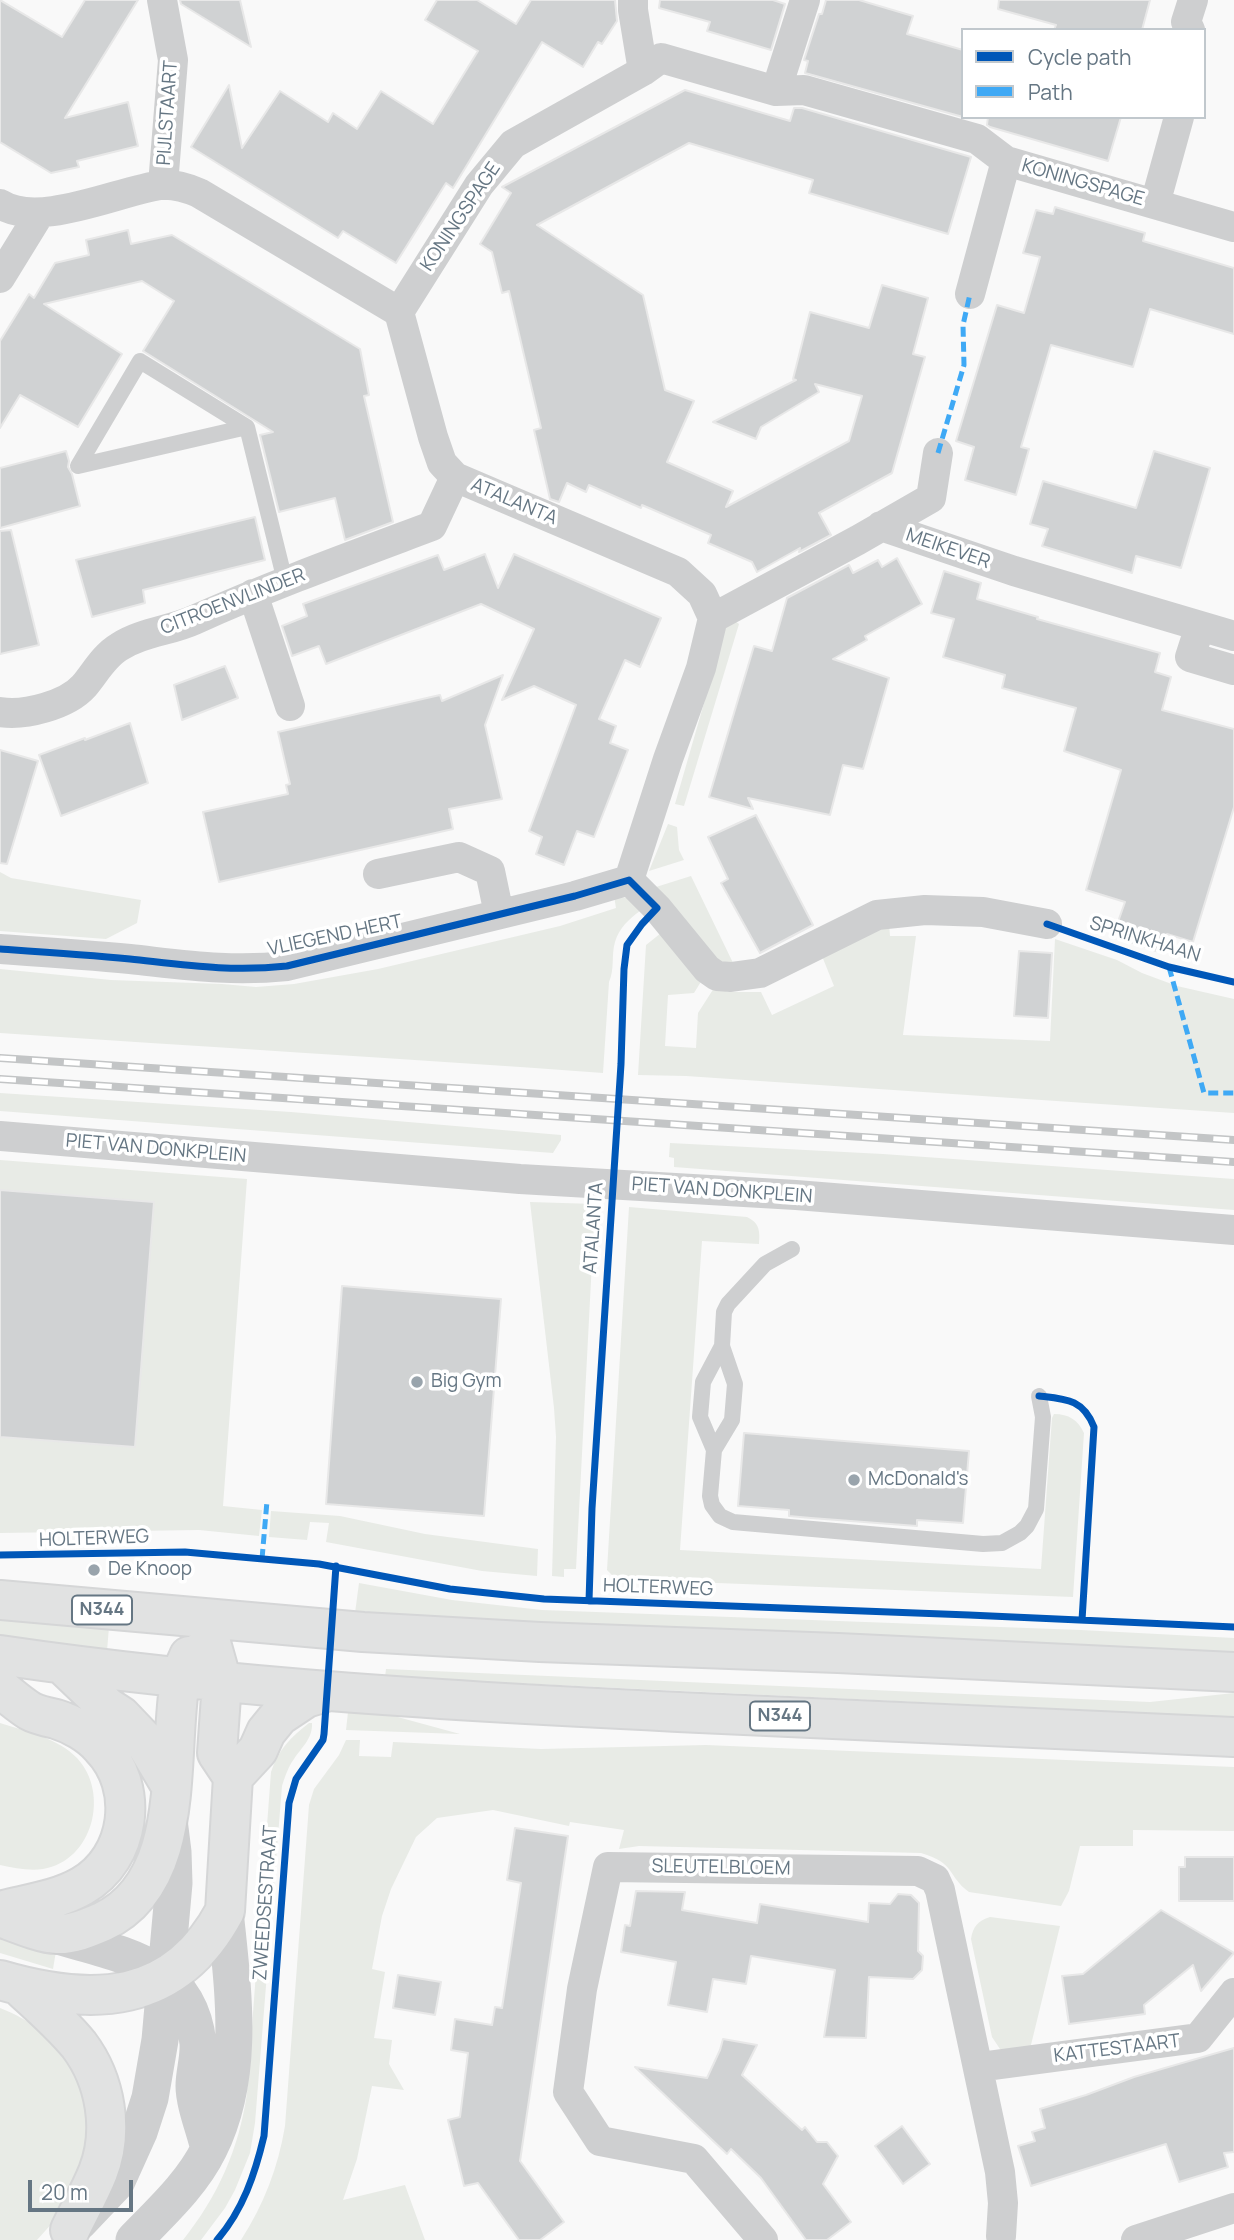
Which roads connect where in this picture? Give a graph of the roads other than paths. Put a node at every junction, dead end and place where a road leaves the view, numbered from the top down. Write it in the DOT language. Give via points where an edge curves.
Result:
graph roads {
  1 [pos="162,0"];
  2 [pos="634,0"];
  3 [pos="805,0"];
  4 [pos="1193,0"];
  5 [pos="1189,28"];
  6 [pos="643,71"];
  7 [pos="776,91"];
  8 [pos="1178,119"];
  9 [pos="1006,161"];
  10 [pos="163,185"];
  11 [pos="0,204"];
  12 [pos="1155,204"];
  13 [pos="40,212"];
  14 [pos="1234,227"];
  15 [pos="0,278"];
  16 [pos="970,294"];
  17 [pos="399,312"];
  18 [pos="247,427"];
  19 [pos="938,453"];
  20 [pos="455,477"];
  21 [pos="881,526"];
  22 [pos="285,581"];
  23 [pos="253,594"];
  24 [pos="712,618"];
  25 [pos="1200,625"];
  26 [pos="1234,636"];
  27 [pos="1234,670"];
  28 [pos="290,706"];
  29 [pos="0,712"];
  30 [pos="379,874"];
  31 [pos="629,880"];
  32 [pos="499,914"];
  33 [pos="1046,924"];
  34 [pos="0,949"];
  35 [pos="0,1136"];
  36 [pos="1234,1230"];
  37 [pos="792,1249"];
  38 [pos="722,1346"];
  39 [pos="1039,1396"];
  40 [pos="714,1450"];
  41 [pos="0,1600"];
  42 [pos="204,1618"];
  43 [pos="0,1655"];
  44 [pos="62,1664"];
  45 [pos="1234,1672"];
  46 [pos="180,1678"];
  47 [pos="222,1682"];
  48 [pos="0,1688"];
  49 [pos="326,1692"];
  50 [pos="1234,1737"];
  51 [pos="233,1777"];
  52 [pos="170,1802"];
  53 [pos="0,1911"];
  54 [pos="225,1911"];
  55 [pos="0,1917"];
  56 [pos="55,1935"];
  57 [pos="165,1976"];
  58 [pos="9,1982"];
  59 [pos="1234,1993"];
  60 [pos="979,2067"];
  61 [pos="209,2149"];
  62 [pos="1234,2208"];
  63 [pos="66,2235"];
  64 [pos="1004,2239"];
  65 [pos="134,2240"];
  66 [pos="763,2240"];
  67 [pos="1136,2240"];
  1 -- 10 [label="street, PIJLSTAART" via="173,60"];
  2 -- 6 [label="street"];
  3 -- 7 [label="street"];
  4 -- 5 [label="street" via="1186,22"];
  6 -- 7 [label="street, KONINGSPAGE" via="661,58"];
  6 -- 17 [label="street, KONINGSPAGE" via="513,144 479,185"];
  7 -- 9 [label="street, KONINGSPAGE" via="804,90 977,139"];
  8 -- 12 [label="street"];
  9 -- 12 [label="street, KONINGSPAGE"];
  9 -- 16 [label="street"];
  10 -- 13 [label="street"];
  10 -- 17 [label="street" via="199,192"];
  11 -- 13 [label="street"];
  12 -- 14 [label="street, KONINGSPAGE"];
  13 -- 15 [label="street"];
  17 -- 20 [label="street, ATALANTA" via="433,437 442,463"];
  18 -- 18 [label="lane" via="140,361 78,466 221,433"];
  18 -- 22 [label="lane"];
  19 -- 21 [label="street" via="931,498"];
  20 -- 22 [label="street, CITROENVLINDER" via="432,526"];
  20 -- 24 [label="street, ATALANTA" via="678,572 702,594"];
  21 -- 24 [label="street, MEIKEVER"];
  21 -- 25 [label="street, MEIKEVER" via="1014,571"];
  22 -- 23 [label="street, CITROENVLINDER"];
  23 -- 28 [label="street"];
  23 -- 29 [label="street, CITROENVLINDER" via="119,647 82,688 65,699 27,713"];
  24 -- 31 [label="street" via="701,668"];
  25 -- 26 [label="street, MEIKEVER"];
  25 -- 27 [label="street" via="1190,657"];
  30 -- 32 [label="street" via="459,857 490,872"];
  31 -- 32 [label="street, VLIEGEND HERT"];
  31 -- 33 [label="street" via="717,976 760,973 877,915 925,910 983,912"];
  32 -- 34 [label="street, VLIEGEND HERT" via="287,966 256,969"];
  35 -- 36 [label="street, PIET VAN DONKPLEIN"];
  37 -- 38 [label="lane" via="765,1264 728,1304"];
  38 -- 40 [label="lane" via="735,1384 732,1420"];
  38 -- 40 [label="lane" via="703,1382 700,1417"];
  39 -- 40 [label="lane" via="1043,1417 1036,1509 1020,1533 993,1545 728,1520 716,1513 710,1500"];
  41 -- 42 [label="main road, N344"];
  42 -- 45 [label="main road, N344" via="540,1642"];
  42 -- 46 [label="main road"];
  42 -- 47 [label="main road"];
  43 -- 44 [label="main road, N344"];
  44 -- 46 [label="main road, N344"];
  44 -- 52 [label="main road" via="144,1739"];
  46 -- 47 [label="main road, N344"];
  46 -- 52 [label="main road"];
  47 -- 49 [label="main road, N344"];
  47 -- 51 [label="main road" via="217,1753"];
  48 -- 53 [label="main road" via="32,1712 60,1720 101,1746 114,1763 126,1800 120,1843 100,1872 69,1893"];
  49 -- 50 [label="main road, N344"];
  49 -- 51 [label="main road" via="306,1698 279,1716 258,1750"];
  51 -- 54 [label="main road, ZWEEDSESTRAAT"];
  52 -- 56 [label="main road" via="151,1875 141,1891 110,1919 85,1930"];
  52 -- 57 [label="street" via="174,1883"];
  54 -- 57 [label="main road" via="206,1942"];
  54 -- 61 [label="street, ZWEEDSESTRAAT" via="235,2018 229,2096"];
  55 -- 56 [label="main road"];
  56 -- 57 [label="street" via="144,1963"];
  57 -- 58 [label="main road" via="128,1993 107,1996"];
  57 -- 61 [label="street" via="188,2006 195,2025 194,2089"];
  57 -- 63 [label="street" via="155,2070 139,2132 116,2183"];
  58 -- 63 [label="main road" via="81,2048 104,2099 105,2145 98,2172"];
  59 -- 60 [label="street, KATTESTAART" via="1198,2038"];
  60 -- 64 [label="street, SLEUTELBLOEM" via="1000,2172"];
  60 -- 66 [label="street, SLEUTELBLOEM" via="934,1879 918,1871 608,1867 582,1989 568,2092 600,2141 694,2159"];
  61 -- 65 [label="street, ZWEEDSESTRAAT" via="176,2196"];
  62 -- 67 [label="street"];
}
